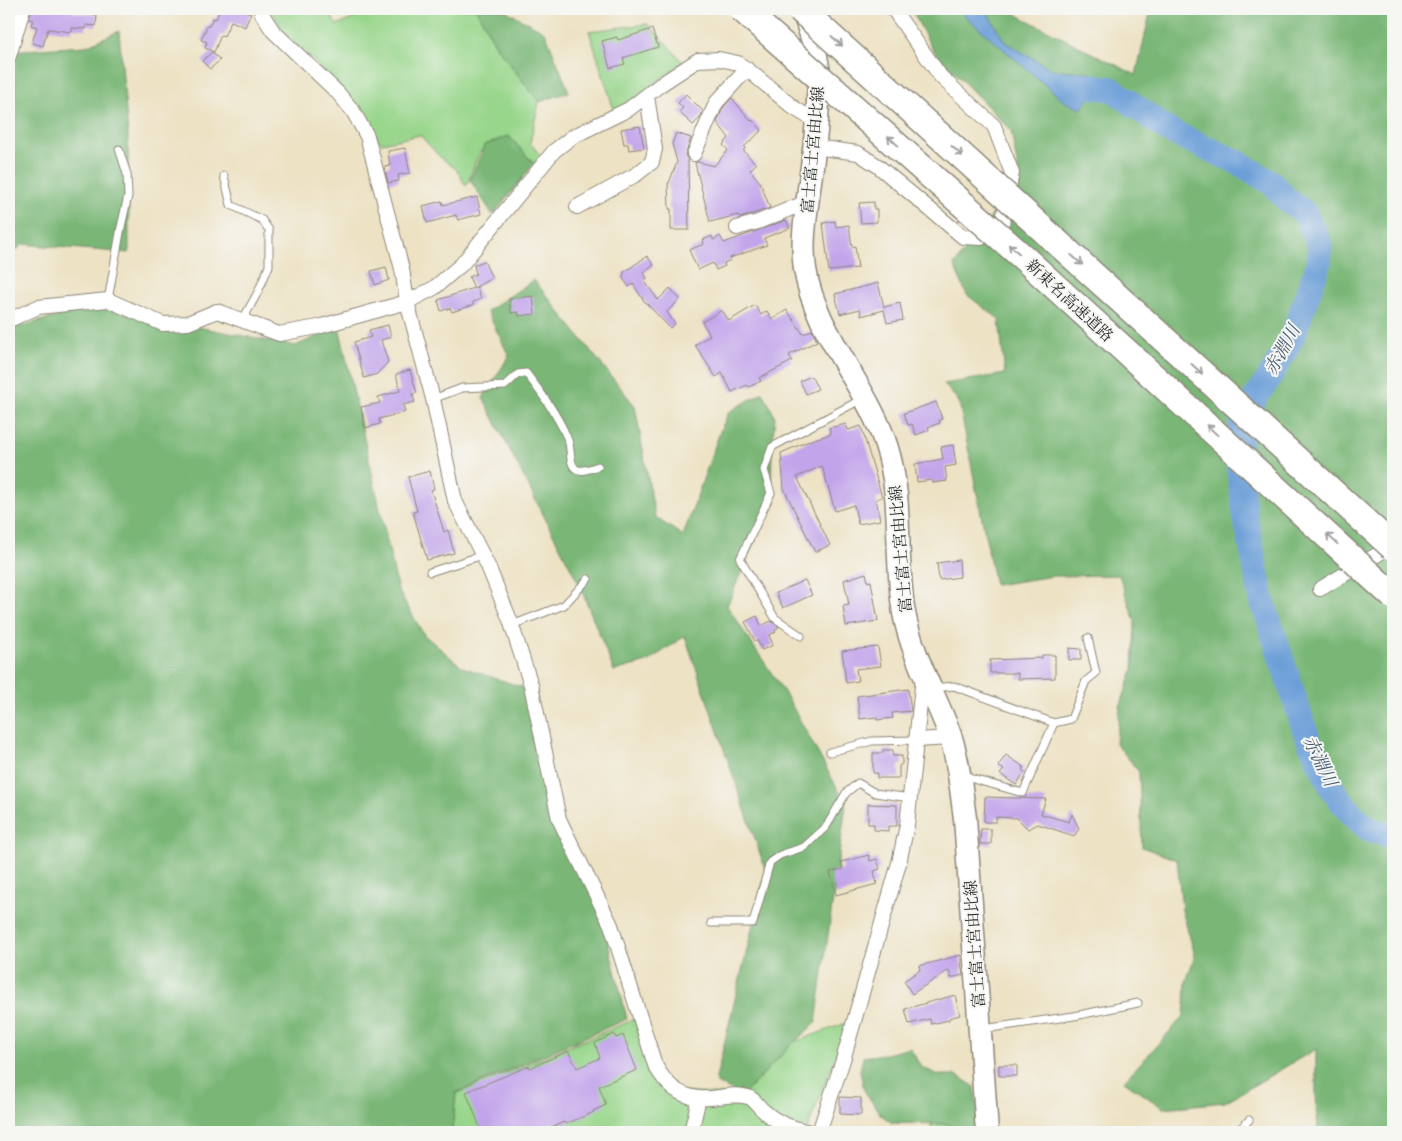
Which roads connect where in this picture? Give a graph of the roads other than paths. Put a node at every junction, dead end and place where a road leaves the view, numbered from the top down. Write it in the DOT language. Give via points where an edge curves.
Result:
graph roads {
  1 [pos="23,9"];
  2 [pos="261,9"];
  3 [pos="742,9"];
  4 [pos="801,9"];
  5 [pos="893,9"];
  6 [pos="10,49"];
  7 [pos="747,69"];
  8 [pos="646,96"];
  9 [pos="818,121"];
  10 [pos="815,147"];
  11 [pos="119,149"];
  12 [pos="694,154"];
  13 [pos="224,176"];
  14 [pos="808,202"];
  15 [pos="577,206"];
  16 [pos="737,228"];
  17 [pos="108,300"];
  18 [pos="407,302"];
  19 [pos="9,320"];
  20 [pos="242,320"];
  21 [pos="864,398"];
  22 [pos="433,399"];
  23 [pos="598,466"];
  24 [pos="1393,546"];
  25 [pos="483,555"];
  26 [pos="430,572"];
  27 [pos="588,579"];
  28 [pos="1320,589"];
  29 [pos="1393,596"];
  30 [pos="512,625"];
  31 [pos="801,636"];
  32 [pos="1088,638"];
  33 [pos="927,681"];
  34 [pos="1054,723"];
  35 [pos="951,738"];
  36 [pos="916,740"];
  37 [pos="830,752"];
  38 [pos="959,775"];
  39 [pos="910,798"];
  40 [pos="711,923"];
  41 [pos="1138,1003"];
  42 [pos="980,1030"];
  43 [pos="699,1098"];
  44 [pos="1249,1120"];
  45 [pos="691,1132"];
  46 [pos="810,1132"];
  47 [pos="819,1132"];
  48 [pos="987,1132"];
  49 [pos="1237,1132"];
  1 -- 6 [label="street"];
  2 -- 18 [label="street" via="273,31 343,99 367,136 402,269"];
  29 -- 3 [label="highway, 新東名高速道路, one-way, bridge" via="1025,259"];
  4 -- 9 [label="main road, 富士富士宮由比線" via="810,30 819,69"];
  4 -- 24 [label="highway, 新東名高速道路, one-way, bridge"];
  5 -- 10 [label="street" via="941,77 994,126 1012,173 1002,224 981,238 963,237 858,153"];
  7 -- 8 [label="street" via="719,58 698,60"];
  7 -- 9 [label="street" via="794,108"];
  7 -- 12 [label="street" via="711,103"];
  8 -- 15 [label="street" via="655,149 652,162 637,174"];
  8 -- 18 [label="street" via="629,109 572,137 554,151 462,264 434,288"];
  9 -- 10 [label="main road, 富士富士宮由比線"];
  10 -- 14 [label="main road, 富士富士宮由比線"];
  11 -- 17 [label="lane" via="127,174 128,196"];
  13 -- 20 [label="lane" via="231,205 262,220 269,230 269,266"];
  14 -- 16 [label="street"];
  14 -- 21 [label="main road, 富士富士宮由比線" via="803,246 811,293"];
  17 -- 19 [label="street" via="38,307"];
  17 -- 20 [label="street" via="164,324 188,323 217,311"];
  18 -- 20 [label="street" via="318,327 279,334"];
  18 -- 22 [label="street"];
  21 -- 31 [label="lane" via="772,447 764,470 771,493 740,559 775,618"];
  21 -- 33 [label="main road, 富士富士宮由比線" via="878,422 894,476 904,612"];
  22 -- 23 [label="lane" via="462,388 505,386 518,374 526,374 565,435 572,465 584,471"];
  22 -- 25 [label="street" via="455,501"];
  24 -- 28 [label="street"];
  25 -- 26 [label="lane"];
  25 -- 30 [label="street"];
  27 -- 30 [label="lane" via="564,605"];
  30 -- 43 [label="street" via="532,685 559,820 611,925 663,1080 677,1092"];
  32 -- 34 [label="lane" via="1096,672 1086,680 1070,719"];
  33 -- 34 [label="lane" via="954,686"];
  33 -- 35 [label="main road, 富士富士宮由比線"];
  33 -- 36 [label="street"];
  34 -- 38 [label="lane" via="1022,793"];
  35 -- 36 [label="street"];
  35 -- 38 [label="main road, 富士富士宮由比線"];
  36 -- 37 [label="lane" via="872,740"];
  36 -- 39 [label="street"];
  38 -- 42 [label="main road, 富士富士宮由比線"];
  39 -- 40 [label="lane" via="875,793 858,783 846,793 826,827 804,846 770,862 753,923"];
  39 -- 47 [label="street" via="899,863"];
  41 -- 42 [label="lane"];
  42 -- 48 [label="main road, 富士富士宮由比線"];
  43 -- 45 [label="street"];
  43 -- 46 [label="street" via="732,1094 750,1098 785,1126"];
  44 -- 49 [label="lane"];
}
